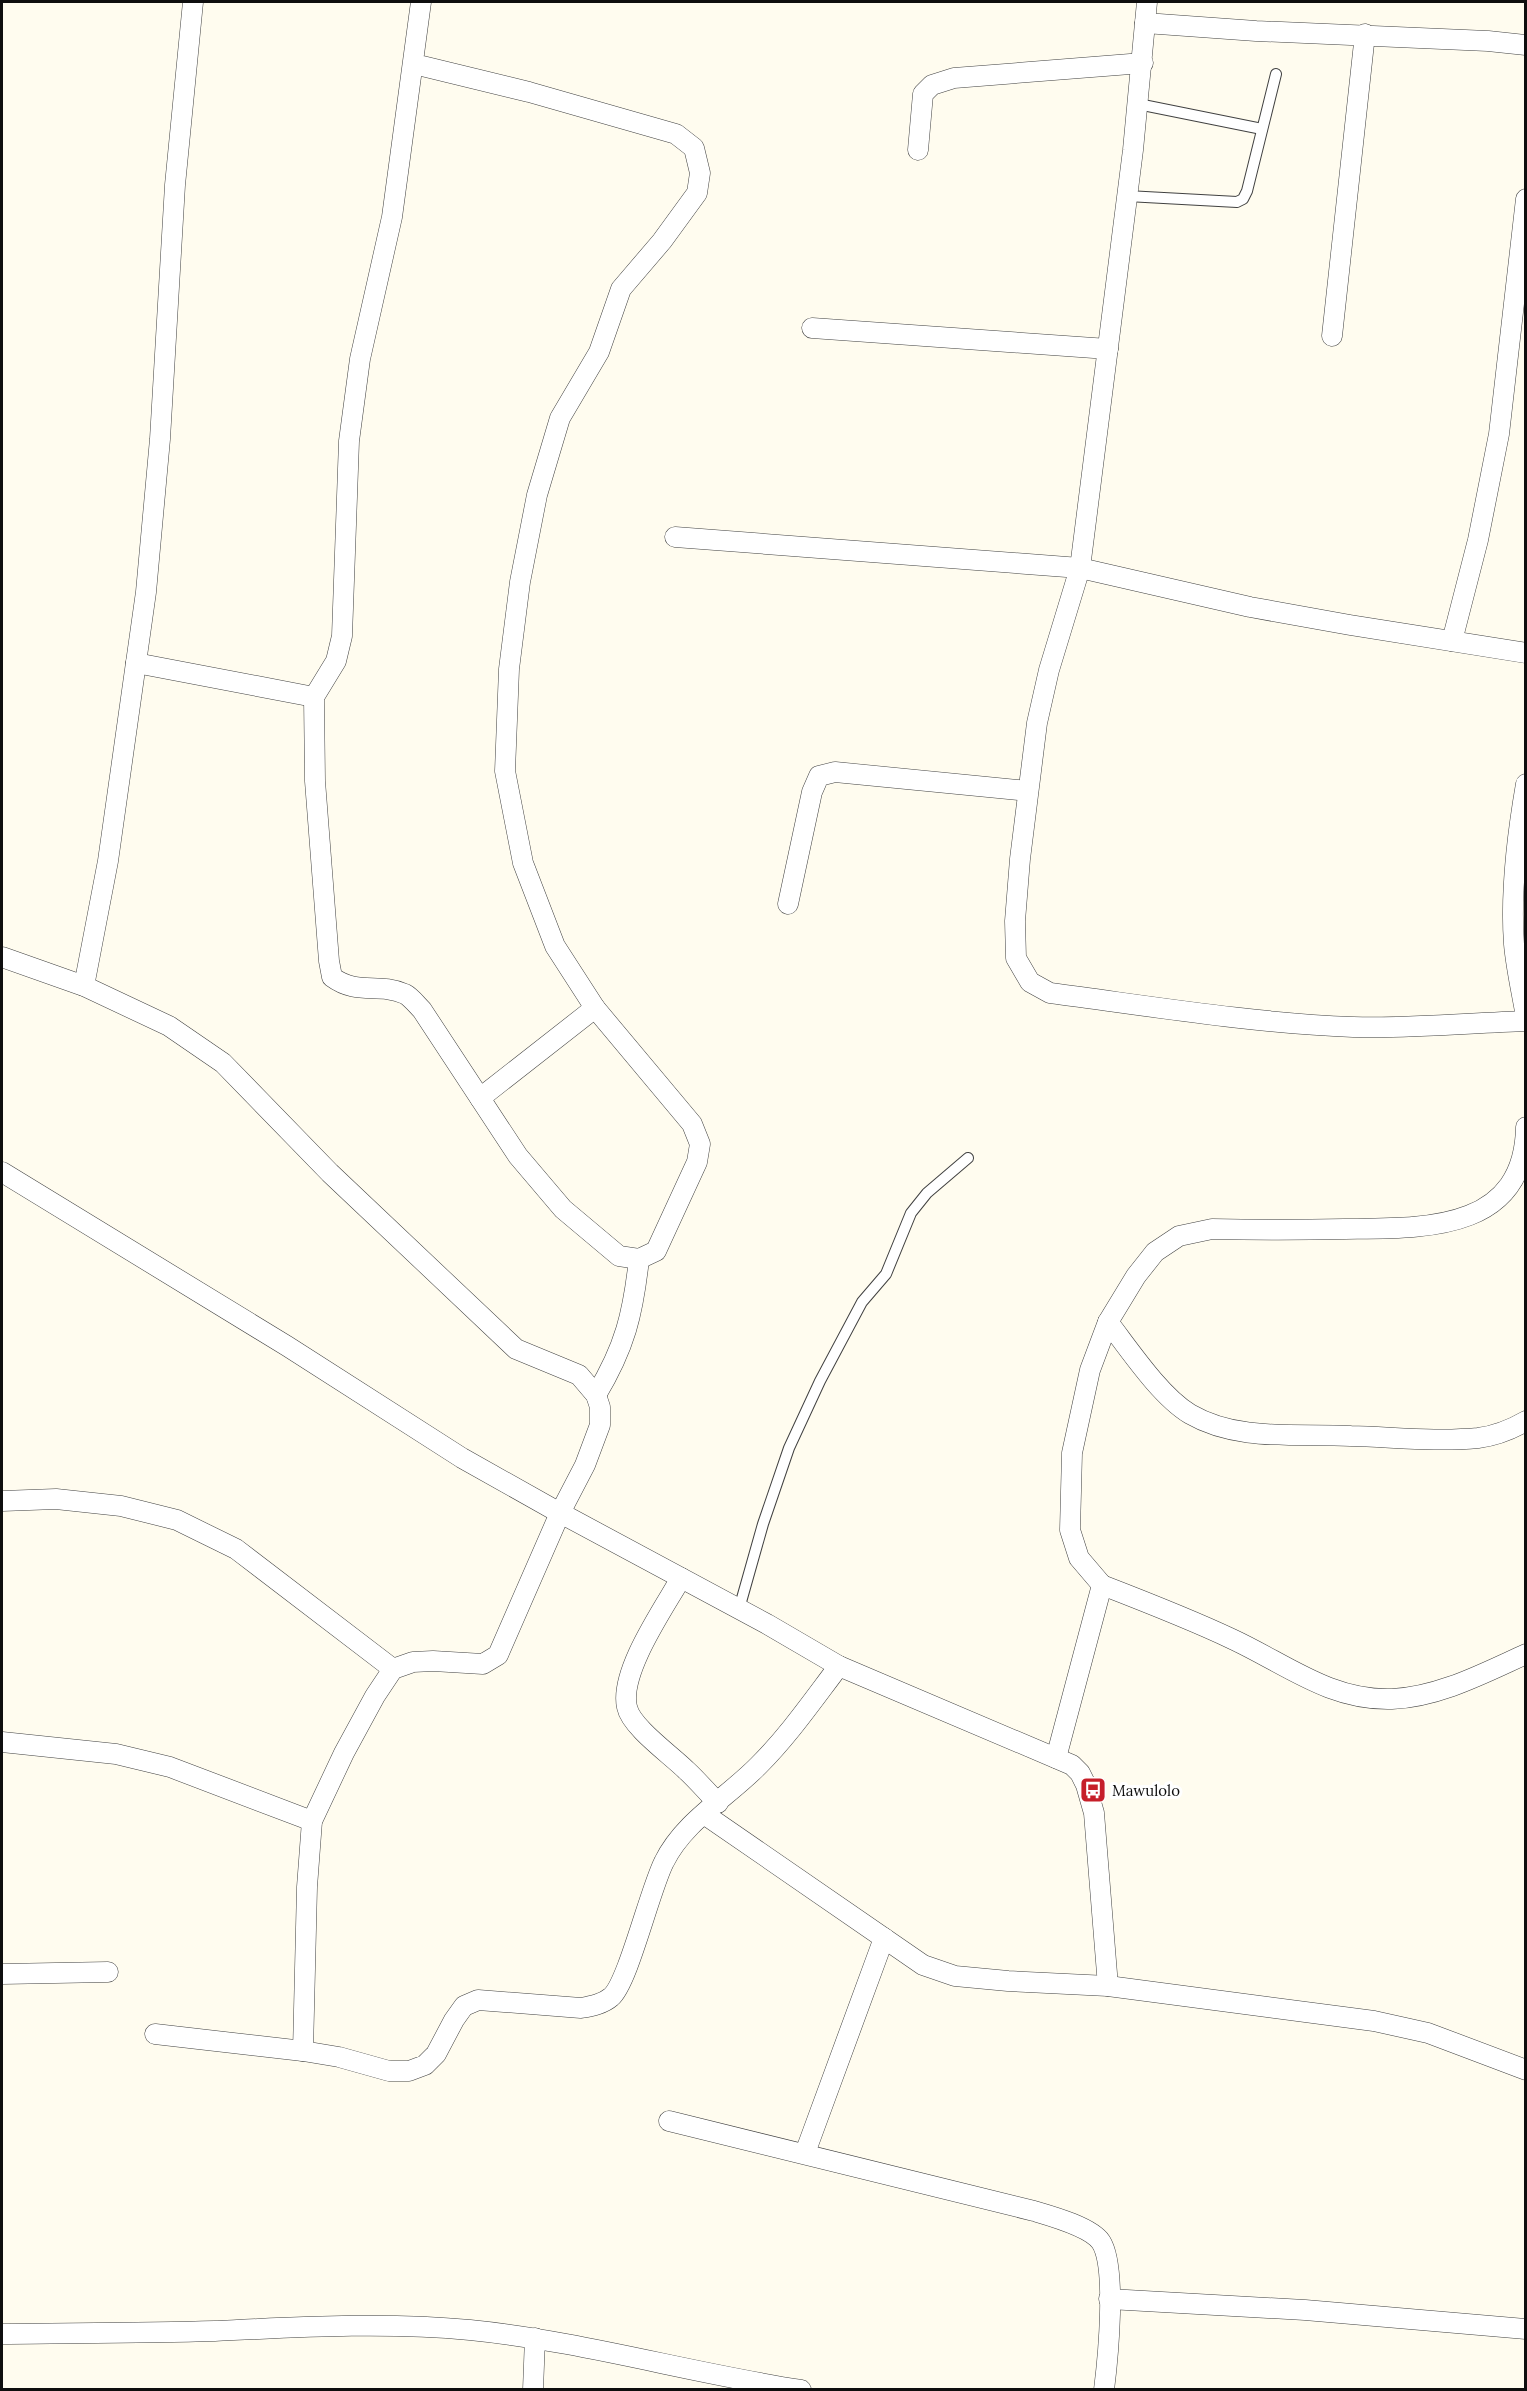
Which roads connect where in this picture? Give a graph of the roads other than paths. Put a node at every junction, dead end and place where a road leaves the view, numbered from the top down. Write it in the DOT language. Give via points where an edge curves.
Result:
graph roads {
  1 [pos="193,2"];
  2 [pos="421,2"];
  3 [pos="1147,2"];
  4 [pos="1145,23"];
  5 [pos="1365,34"];
  6 [pos="1526,45"];
  7 [pos="1143,63"];
  8 [pos="414,64"];
  9 [pos="1275,74"];
  10 [pos="1138,104"];
  11 [pos="1262,129"];
  12 [pos="918,150"];
  13 [pos="1127,196"];
  14 [pos="1526,200"];
  15 [pos="812,328"];
  16 [pos="1332,336"];
  17 [pos="1108,349"];
  18 [pos="675,537"];
  19 [pos="1080,568"];
  20 [pos="1452,641"];
  21 [pos="1526,653"];
  22 [pos="136,663"];
  23 [pos="314,697"];
  24 [pos="1526,784"];
  25 [pos="1028,791"];
  26 [pos="788,904"];
  27 [pos="2,957"];
  28 [pos="84,986"];
  29 [pos="595,1008"];
  30 [pos="1526,1017"];
  31 [pos="1526,1022"];
  32 [pos="480,1098"];
  33 [pos="1526,1127"];
  34 [pos="968,1158"];
  35 [pos="2,1172"];
  36 [pos="639,1259"];
  37 [pos="1108,1322"];
  38 [pos="596,1395"];
  39 [pos="1526,1421"];
  40 [pos="2,1501"];
  41 [pos="560,1513"];
  42 [pos="681,1578"];
  43 [pos="1102,1585"];
  44 [pos="740,1609"];
  45 [pos="1526,1654"];
  46 [pos="839,1666"];
  47 [pos="393,1669"];
  48 [pos="2,1742"];
  49 [pos="1056,1758"];
  50 [pos="711,1809"];
  51 [pos="312,1821"];
  52 [pos="884,1938"];
  53 [pos="108,1972"];
  54 [pos="2,1974"];
  55 [pos="1108,1986"];
  56 [pos="154,2034"];
  57 [pos="303,2051"];
  58 [pos="1524,2066"];
  59 [pos="669,2121"];
  60 [pos="805,2153"];
  61 [pos="1109,2299"];
  62 [pos="1526,2329"];
  63 [pos="2,2334"];
  64 [pos="536,2338"];
  65 [pos="533,2390"];
  66 [pos="801,2390"];
  67 [pos="1104,2390"];
  1 -- 22 [label="street" via="175,185 155,509"];
  2 -- 8 [label="street"];
  3 -- 4 [label="street"];
  4 -- 5 [label="street"];
  4 -- 7 [label="street"];
  5 -- 6 [label="street"];
  5 -- 16 [label="street"];
  7 -- 10 [label="street"];
  7 -- 12 [label="street" via="954,78 932,85 923,94"];
  8 -- 23 [label="street" via="392,217 357,382 350,441 342,636 336,661"];
  8 -- 29 [label="street" via="676,134 694,148 700,173 697,193 621,289 599,352 560,418 537,495 509,669 505,771 523,863 555,946"];
  9 -- 11 [label="lane"];
  10 -- 11 [label="lane"];
  10 -- 13 [label="street"];
  11 -- 13 [label="lane" via="1247,191 1237,202"];
  13 -- 17 [label="street"];
  14 -- 20 [label="street" via="1494,467"];
  15 -- 17 [label="street"];
  17 -- 19 [label="street"];
  18 -- 19 [label="street"];
  19 -- 20 [label="street" via="1250,607"];
  19 -- 25 [label="street" via="1049,670"];
  20 -- 21 [label="street"];
  22 -- 23 [label="street"];
  22 -- 28 [label="street" via="108,861"];
  23 -- 32 [label="street" via="315,781 332,977 345,987 407,994 422,1010"];
  24 -- 30 [label="street" via="1518,830 1514,899 1514,945"];
  25 -- 26 [label="street" via="835,772 819,776 812,792"];
  25 -- 31 [label="street" via="1015,921 1016,958 1030,982 1050,993 1311,1025"];
  27 -- 28 [label="street"];
  28 -- 38 [label="street" via="169,1026 223,1063 330,1173 516,1349 579,1375"];
  29 -- 32 [label="street"];
  29 -- 36 [label="street" via="692,1124 700,1144 697,1162 656,1251"];
  32 -- 36 [label="street" via="518,1156 563,1209 619,1256"];
  33 -- 37 [label="street" via="1518,1168 1506,1190 1482,1210 1454,1222 1418,1228 1212,1229 1179,1236 1155,1252"];
  34 -- 44 [label="lane" via="927,1193 911,1214 886,1274 862,1302 820,1382 789,1448"];
  35 -- 41 [label="street" via="462,1458"];
  36 -- 38 [label="street" via="635,1298 622,1349"];
  37 -- 39 [label="street" via="1155,1383 1188,1413 1222,1428 1266,1435 1481,1438"];
  37 -- 43 [label="street" via="1080,1409 1070,1494 1070,1530 1079,1558"];
  38 -- 41 [label="street" via="600,1425"];
  40 -- 47 [label="street" via="56,1499 122,1506 177,1520 236,1549"];
  41 -- 42 [label="street"];
  41 -- 47 [label="street" via="498,1655 483,1664 412,1662"];
  42 -- 44 [label="street"];
  42 -- 50 [label="street" via="640,1649 628,1680 627,1708 641,1730 687,1771"];
  43 -- 45 [label="street" via="1234,1640 1325,1688 1359,1698 1394,1699 1428,1693"];
  43 -- 49 [label="street"];
  44 -- 46 [label="street"];
  46 -- 49 [label="street"];
  46 -- 50 [label="street" via="784,1738"];
  47 -- 51 [label="street" via="344,1753"];
  48 -- 51 [label="street" via="116,1754 170,1767"];
  49 -- 55 [label="street" via="1080,1773 1094,1813"];
  50 -- 52 [label="street"];
  50 -- 57 [label="street" via="670,1848 622,1980 612,1996 597,2005 581,2008 478,2000 464,2006 436,2054 425,2065 409,2071 389,2071"];
  51 -- 57 [label="street"];
  52 -- 55 [label="street" via="923,1965 955,1976"];
  52 -- 60 [label="street"];
  53 -- 54 [label="street"];
  55 -- 58 [label="street" via="1374,2021 1428,2033"];
  56 -- 57 [label="street"];
  59 -- 60 [label="street"];
  60 -- 61 [label="street" via="1034,2211 1083,2229 1101,2241 1108,2261"];
  61 -- 62 [label="street" via="1305,2310"];
  61 -- 67 [label="street"];
  63 -- 64 [label="street" via="213,2331 347,2324 415,2326"];
  64 -- 65 [label="street"];
  64 -- 66 [label="street"];
}
